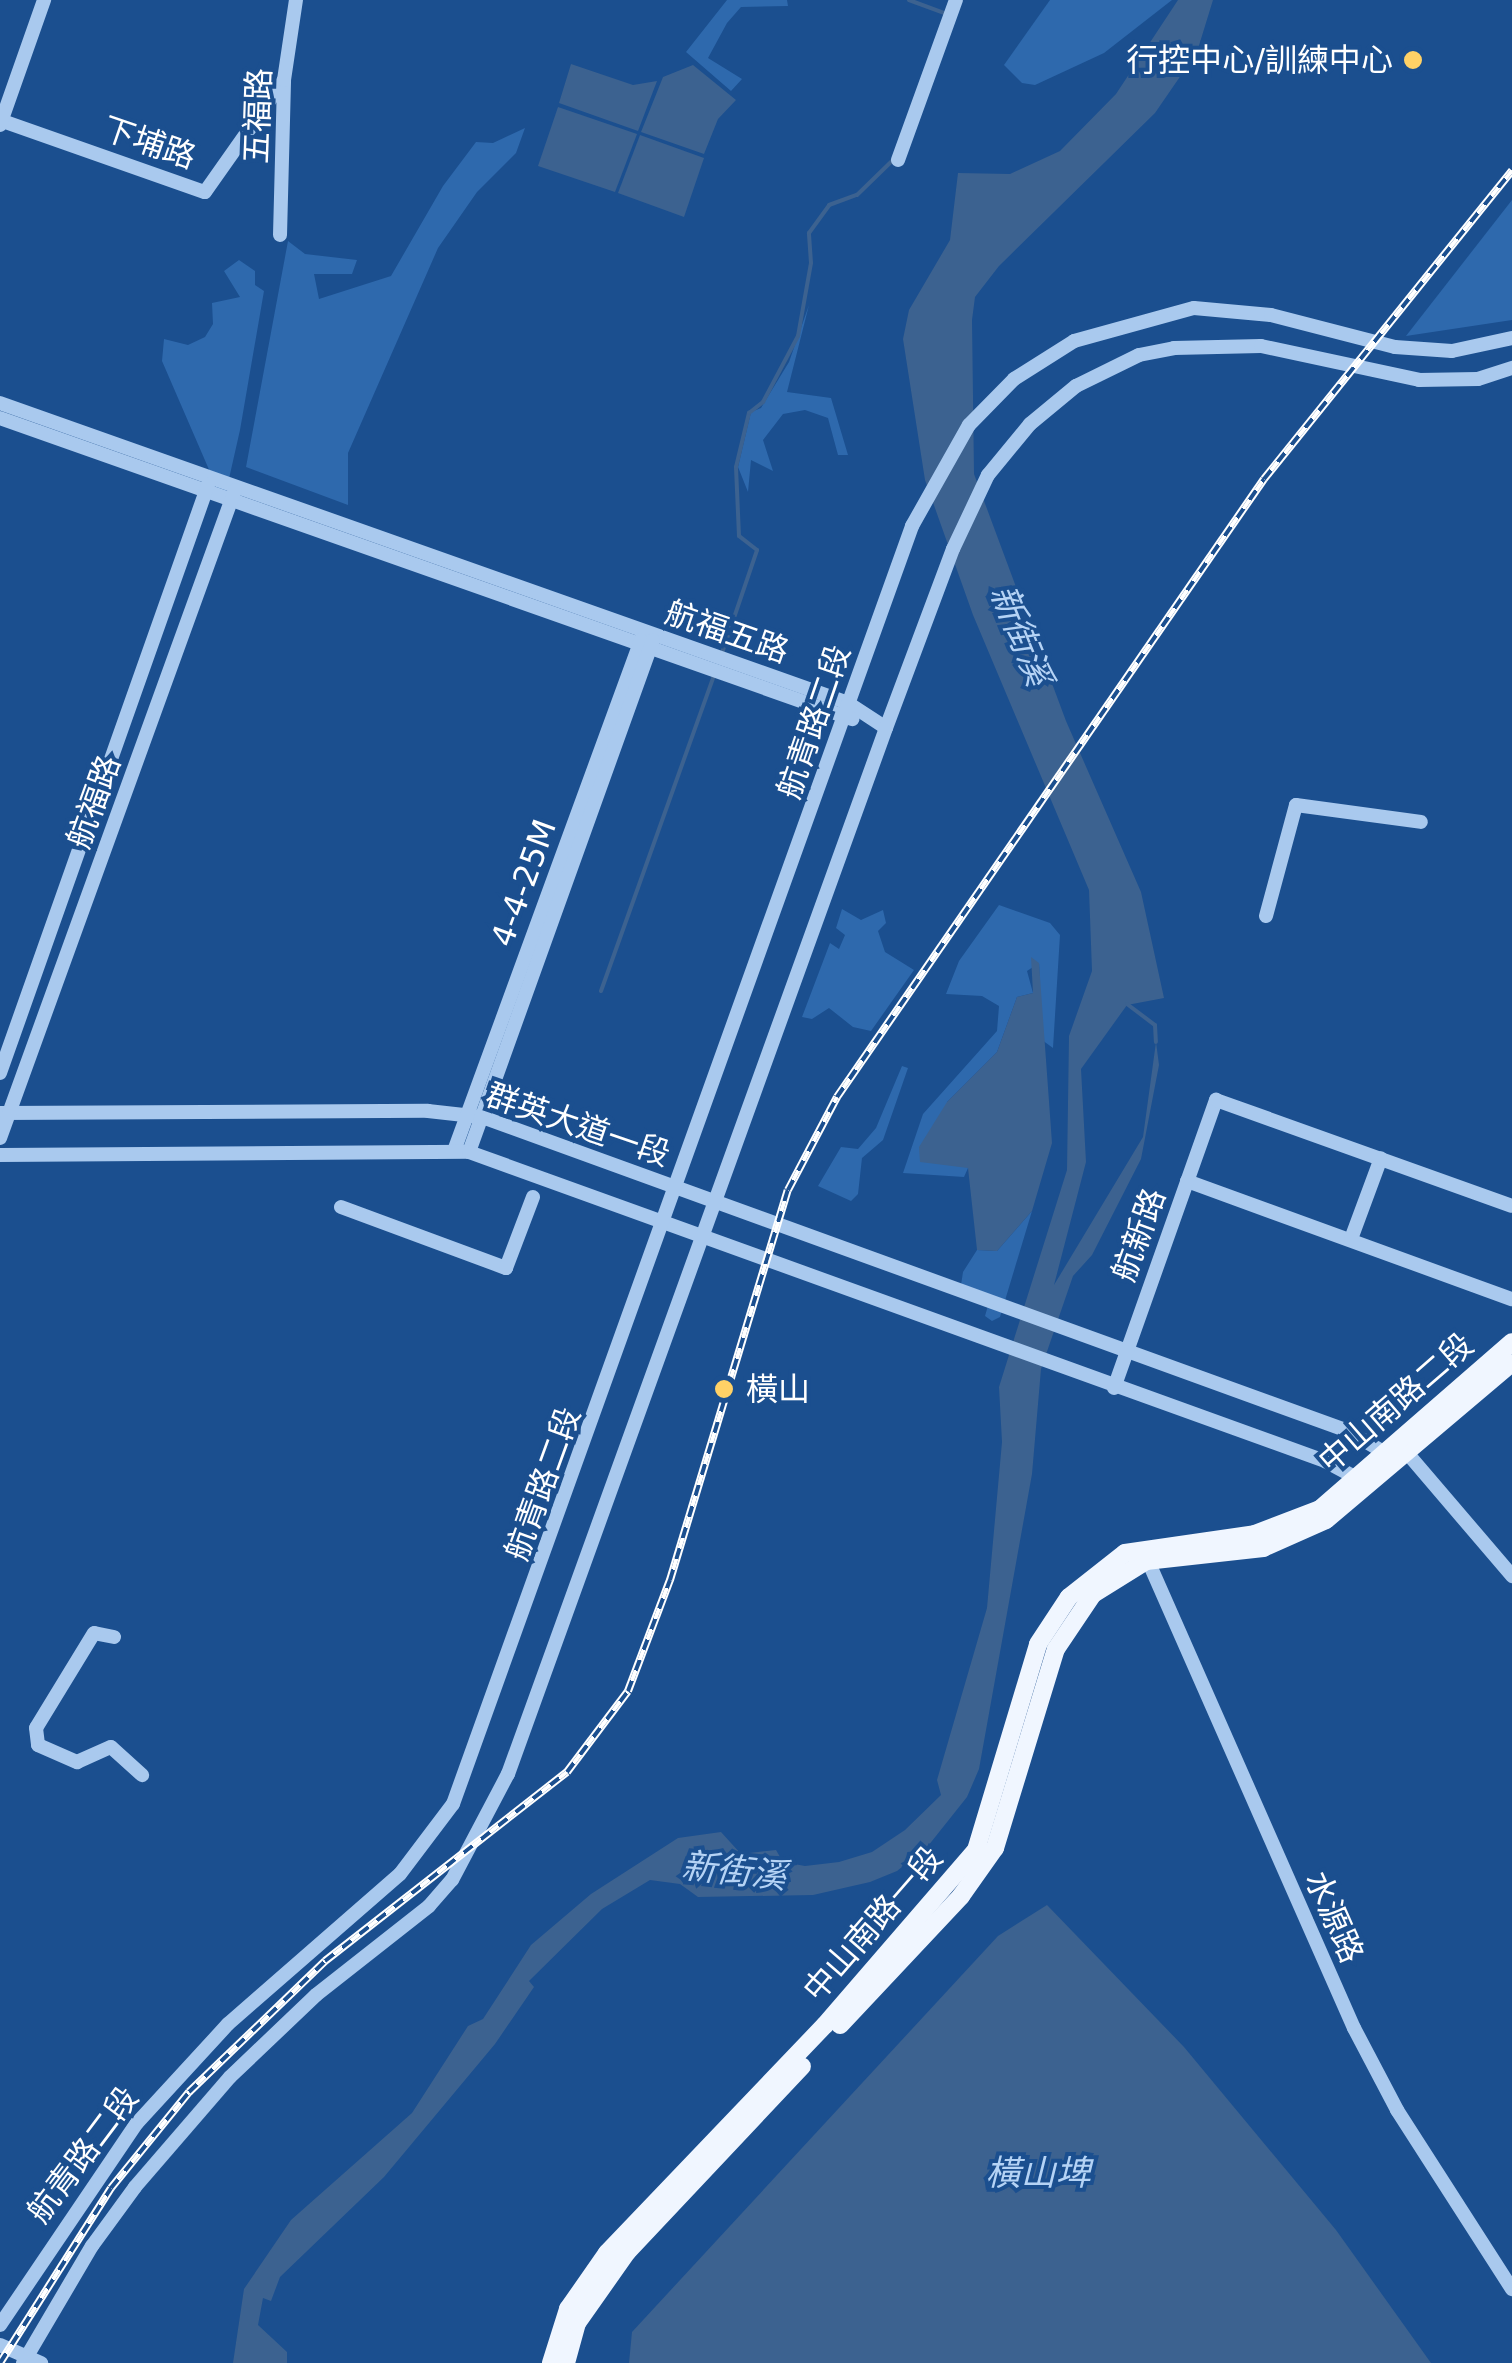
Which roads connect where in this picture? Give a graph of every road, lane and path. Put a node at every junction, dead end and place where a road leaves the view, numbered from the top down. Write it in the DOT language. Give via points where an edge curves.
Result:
graph roads {
  1 [pos="44,0"];
  2 [pos="296,0"];
  3 [pos="956,0"];
  4 [pos="284,80"];
  5 [pos="0,122"];
  6 [pos="898,160"];
  7 [pos="280,235"];
  8 [pos="1512,338"];
  9 [pos="1512,368"];
  10 [pos="0,403"];
  11 [pos="0,418"];
  12 [pos="212,474"];
  13 [pos="206,490"];
  14 [pos="235,492"];
  15 [pos="647,640"];
  16 [pos="847,711"];
  17 [pos="886,728"];
  18 [pos="1421,822"];
  19 [pos="1266,916"];
  20 [pos="0,1073"];
  21 [pos="4,1113"];
  22 [pos="476,1115"];
  23 [pos="0,1138"];
  24 [pos="462,1152"];
  25 [pos="0,1155"];
  26 [pos="1381,1158"];
  27 [pos="1187,1181"];
  28 [pos="679,1189"];
  29 [pos="534,1197"];
  30 [pos="711,1201"];
  31 [pos="1512,1206"];
  32 [pos="341,1207"];
  33 [pos="666,1223"];
  34 [pos="700,1235"];
  35 [pos="1352,1240"];
  36 [pos="1512,1298"];
  37 [pos="1512,1342"];
  38 [pos="1126,1350"];
  39 [pos="1512,1363"];
  40 [pos="1114,1388"];
  41 [pos="1396,1452"];
  42 [pos="1363,1481"];
  43 [pos="1323,1515"];
  44 [pos="1145,1555"];
  45 [pos="1512,1576"];
  46 [pos="114,1636"];
  47 [pos="142,1775"];
  48 [pos="1512,2290"];
  49 [pos="0,2325"];
  50 [pos="0,2345"];
  51 [pos="25,2360"];
  52 [pos="42,2363"];
  53 [pos="551,2363"];
  54 [pos="566,2363"];
  1 -- 5 [label="street"];
  2 -- 4 [label="street, 五福路"];
  3 -- 6 [label="street"];
  4 -- 5 [label="street, 下埔路" via="205,192"];
  4 -- 7 [label="street, 五福路"];
  8 -- 16 [label="street, 航青路二段" via="1452,351 1396,347 1271,316 1194,308 1074,341 1000,392 941,466 912,526"];
  9 -- 17 [label="street, 航青路二段" via="1478,379 1419,380 1261,346 1174,348 1139,355 1076,386 1002,457 967,515"];
  10 -- 12 [label="street, 航福五路"];
  11 -- 13 [label="street, 航福五路"];
  12 -- 13 [label="street, 航福路"];
  12 -- 14 [label="street, 航福五路"];
  13 -- 14 [label="street, 航福五路"];
  13 -- 20 [label="street, 航福路"];
  14 -- 15 [label="street, 航福五路"];
  14 -- 21 [label="street, 航福路"];
  15 -- 16 [label="street, 航福五路"];
  15 -- 16 [label="street, 航福五路" via="715,672"];
  15 -- 22 [label="street, 4-4-25M"];
  16 -- 17 [label="street, 航福五路"];
  16 -- 28 [label="street, 航青路二段"];
  17 -- 30 [label="street, 航青路二段"];
  18 -- 19 [label="street" via="1296,805"];
  21 -- 22 [label="street, 群英大道一段"];
  21 -- 23 [label="street, 航福路"];
  22 -- 24 [label="street, 4-4-25M"];
  22 -- 28 [label="street, 群英大道一段"];
  24 -- 25 [label="street, 群英大道一段"];
  24 -- 33 [label="street, 群英大道一段"];
  26 -- 27 [label="street, 航新路" via="1216,1100"];
  26 -- 31 [label="street"];
  26 -- 35 [label="street"];
  27 -- 35 [label="street"];
  27 -- 38 [label="street, 航新路"];
  28 -- 30 [label="street, 群英大道一段"];
  28 -- 33 [label="street, 航青路二段"];
  29 -- 32 [label="street" via="506,1268"];
  30 -- 34 [label="street, 航青路二段"];
  30 -- 38 [label="street, 群英大道一段"];
  33 -- 34 [label="street, 群英大道一段"];
  33 -- 49 [label="street, 航青路二段" via="453,1804 400,1874 228,2024 137,2123"];
  34 -- 40 [label="street, 群英大道一段"];
  34 -- 51 [label="street, 航青路二段" via="521,1739 452,1880 230,2077 92,2246"];
  35 -- 36 [label="street"];
  37 -- 41 [label="main road, 中山南路二段"];
  38 -- 40 [label="street, 航新路"];
  38 -- 41 [label="street"];
  39 -- 41 [label="main road, 中山南路二段"];
  40 -- 42 [label="street"];
  41 -- 42 [label="main road, 中山南路二段"];
  41 -- 45 [label="street"];
  42 -- 43 [label="main road, 中山南路二段"];
  43 -- 44 [label="main road, 中山南路一段"];
  44 -- 48 [label="street, 水源路" via="1354,2028 1397,2110"];
  44 -- 53 [label="main road, 中山南路一段" via="1098,1572 1052,1617 976,1850 825,2025 607,2254 568,2308"];
  44 -- 54 [label="main road, 中山南路一段" via="1093,1594 1065,1628 1008,1818 978,1875 627,2252 577,2323"];
  46 -- 47 [label="street" via="94,1633 36,1728 38,1745 77,1762 110,1747"];
  50 -- 51 [label="street"];
  51 -- 52 [label="street"];
}
